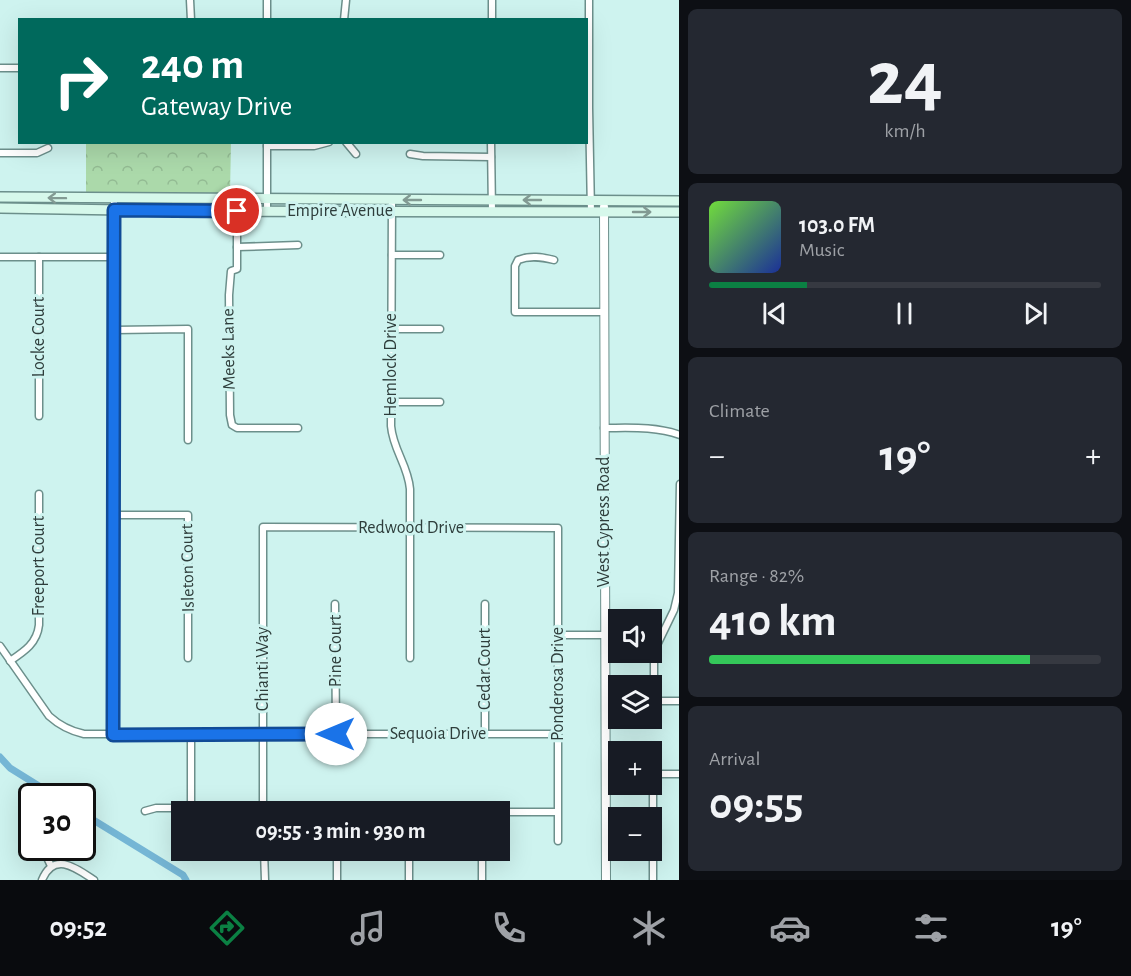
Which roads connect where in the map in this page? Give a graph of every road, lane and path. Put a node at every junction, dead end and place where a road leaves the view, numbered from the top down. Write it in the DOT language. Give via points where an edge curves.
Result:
graph roads {
  1 [pos="190,0"];
  2 [pos="267,0"];
  3 [pos="346,0"];
  4 [pos="492,0"];
  5 [pos="589,0"];
  6 [pos="191,18"];
  7 [pos="267,18"];
  8 [pos="344,18"];
  9 [pos="492,18"];
  10 [pos="0,68"];
  11 [pos="18,68"];
  12 [pos="267,144"];
  13 [pos="322,144"];
  14 [pos="348,144"];
  15 [pos="491,144"];
  16 [pos="48,147"];
  17 [pos="0,153"];
  18 [pos="356,154"];
  19 [pos="410,154"];
  20 [pos="492,157"];
  21 [pos="0,197"];
  22 [pos="114,199"];
  23 [pos="267,199"];
  24 [pos="392,200"];
  25 [pos="492,200"];
  26 [pos="591,200"];
  27 [pos="604,200"];
  28 [pos="679,201"];
  29 [pos="0,208"];
  30 [pos="114,210"];
  31 [pos="237,211"];
  32 [pos="267,211"];
  33 [pos="392,211"];
  34 [pos="492,212"];
  35 [pos="591,212"];
  36 [pos="604,212"];
  37 [pos="679,212"];
  38 [pos="298,245"];
  39 [pos="237,247"];
  40 [pos="392,255"];
  41 [pos="440,255"];
  42 [pos="39,257"];
  43 [pos="114,257"];
  44 [pos="0,258"];
  45 [pos="554,260"];
  46 [pos="604,312"];
  47 [pos="392,329"];
  48 [pos="440,329"];
  49 [pos="114,330"];
  50 [pos="391,402"];
  51 [pos="440,402"];
  52 [pos="39,416"];
  53 [pos="298,428"];
  54 [pos="604,428"];
  55 [pos="679,435"];
  56 [pos="188,440"];
  57 [pos="39,494"];
  58 [pos="114,514"];
  59 [pos="263,527"];
  60 [pos="411,527"];
  61 [pos="558,528"];
  62 [pos="679,549"];
  63 [pos="335,604"];
  64 [pos="485,604"];
  65 [pos="558,635"];
  66 [pos="605,635"];
  67 [pos="0,646"];
  68 [pos="188,658"];
  69 [pos="410,658"];
  70 [pos="10,661"];
  71 [pos="679,701"];
  72 [pos="336,734"];
  73 [pos="485,734"];
  74 [pos="113,735"];
  75 [pos="191,735"];
  76 [pos="263,735"];
  77 [pos="558,735"];
  78 [pos="606,774"];
  79 [pos="662,774"];
  80 [pos="679,774"];
  81 [pos="652,795"];
  82 [pos="190,801"];
  83 [pos="263,801"];
  84 [pos="171,809"];
  85 [pos="145,811"];
  86 [pos="510,812"];
  87 [pos="557,812"];
  88 [pos="558,841"];
  89 [pos="49,861"];
  90 [pos="264,861"];
  91 [pos="337,861"];
  92 [pos="409,861"];
  93 [pos="482,861"];
  94 [pos="51,866"];
  95 [pos="42,880"];
  96 [pos="94,880"];
  97 [pos="265,880"];
  98 [pos="337,880"];
  99 [pos="409,880"];
  100 [pos="482,880"];
  101 [pos="606,880"];
  102 [pos="652,880"];
  1 -- 6 [label="street"];
  2 -- 7 [label="street"];
  3 -- 8 [label="street"];
  4 -- 9 [label="street"];
  5 -- 26 [label="street"];
  10 -- 11 [label="street"];
  12 -- 13 [label="street"];
  12 -- 23 [label="street"];
  14 -- 18 [label="street"];
  15 -- 20 [label="street"];
  16 -- 17 [label="street" via="37,153"];
  19 -- 20 [label="street"];
  20 -- 25 [label="street"];
  22 -- 21 [label="main road, Empire Avenue, one-way"];
  22 -- 23 [label="main road, Empire Avenue"];
  22 -- 30 [label="street"];
  23 -- 24 [label="main road, Empire Avenue"];
  23 -- 32 [label="street"];
  25 -- 24 [label="main road, Empire Avenue, one-way"];
  24 -- 33 [label="street, Hemlock Drive"];
  26 -- 25 [label="main road, Empire Avenue, one-way"];
  25 -- 34 [label="street"];
  26 -- 27 [label="main road, Empire Avenue"];
  26 -- 35 [label="street"];
  27 -- 28 [label="main road, Empire Avenue"];
  27 -- 36 [label="street, West Cypress Road"];
  29 -- 30 [label="main road, Empire Avenue"];
  30 -- 31 [label="main road, Empire Avenue"];
  30 -- 43 [label="street"];
  31 -- 32 [label="main road, Empire Avenue"];
  31 -- 39 [label="street, Meeks Lane"];
  32 -- 33 [label="main road, Empire Avenue"];
  33 -- 34 [label="main road, Empire Avenue"];
  33 -- 40 [label="street, Hemlock Drive"];
  34 -- 35 [label="main road, Empire Avenue"];
  35 -- 36 [label="main road, Empire Avenue"];
  36 -- 37 [label="main road, Empire Avenue, one-way"];
  36 -- 46 [label="street, West Cypress Road"];
  38 -- 39 [label="street"];
  39 -- 53 [label="street, Meeks Lane" via="237,269 231,270 229,295 232,425"];
  40 -- 41 [label="street"];
  40 -- 47 [label="street, Hemlock Drive"];
  42 -- 43 [label="street"];
  42 -- 44 [label="street"];
  42 -- 52 [label="street, Locke Court"];
  43 -- 49 [label="street"];
  45 -- 46 [label="street" via="518,260 515,312"];
  46 -- 54 [label="street, West Cypress Road"];
  47 -- 48 [label="street"];
  47 -- 50 [label="street, Hemlock Drive"];
  49 -- 56 [label="street" via="188,329"];
  49 -- 58 [label="street"];
  50 -- 51 [label="street"];
  50 -- 60 [label="street, Hemlock Drive" via="394,443 410,478"];
  54 -- 55 [label="street" via="654,429"];
  54 -- 66 [label="street, West Cypress Road"];
  57 -- 70 [label="street, Freeport Court" via="38,633 29,648"];
  58 -- 68 [label="street, Isleton Court" via="188,515"];
  58 -- 74 [label="street"];
  59 -- 60 [label="street, Redwood Drive"];
  59 -- 76 [label="street, Chianti Way"];
  60 -- 61 [label="street, Redwood Drive"];
  60 -- 69 [label="street, Hemlock Drive"];
  61 -- 65 [label="street, Ponderosa Drive"];
  62 -- 71 [label="street" via="678,593 654,656 654,701"];
  63 -- 72 [label="street, Pine Court"];
  64 -- 73 [label="street, Cedar Court"];
  65 -- 66 [label="street"];
  65 -- 77 [label="street, Ponderosa Drive"];
  66 -- 78 [label="street, West Cypress Road"];
  67 -- 70 [label="street, Sequoia Drive"];
  70 -- 74 [label="street, Sequoia Drive" via="55,722 76,732"];
  72 -- 73 [label="street, Sequoia Drive"];
  72 -- 76 [label="street, Sequoia Drive"];
  73 -- 77 [label="street, Sequoia Drive"];
  74 -- 75 [label="street, Sequoia Drive"];
  75 -- 76 [label="street, Sequoia Drive"];
  75 -- 82 [label="street"];
  76 -- 83 [label="street, Chianti Way"];
  77 -- 87 [label="street, Ponderosa Drive"];
  78 -- 101 [label="street, West Cypress Road"];
  79 -- 80 [label="street"];
  81 -- 102 [label="street"];
  84 -- 85 [label="street"];
  86 -- 87 [label="street"];
  87 -- 88 [label="street, Ponderosa Drive"];
  89 -- 94 [label="street"];
  90 -- 97 [label="street"];
  91 -- 98 [label="street"];
  92 -- 99 [label="street"];
  93 -- 100 [label="street"];
  94 -- 95 [label="street"];
  94 -- 96 [label="street" via="67,865"];
}
